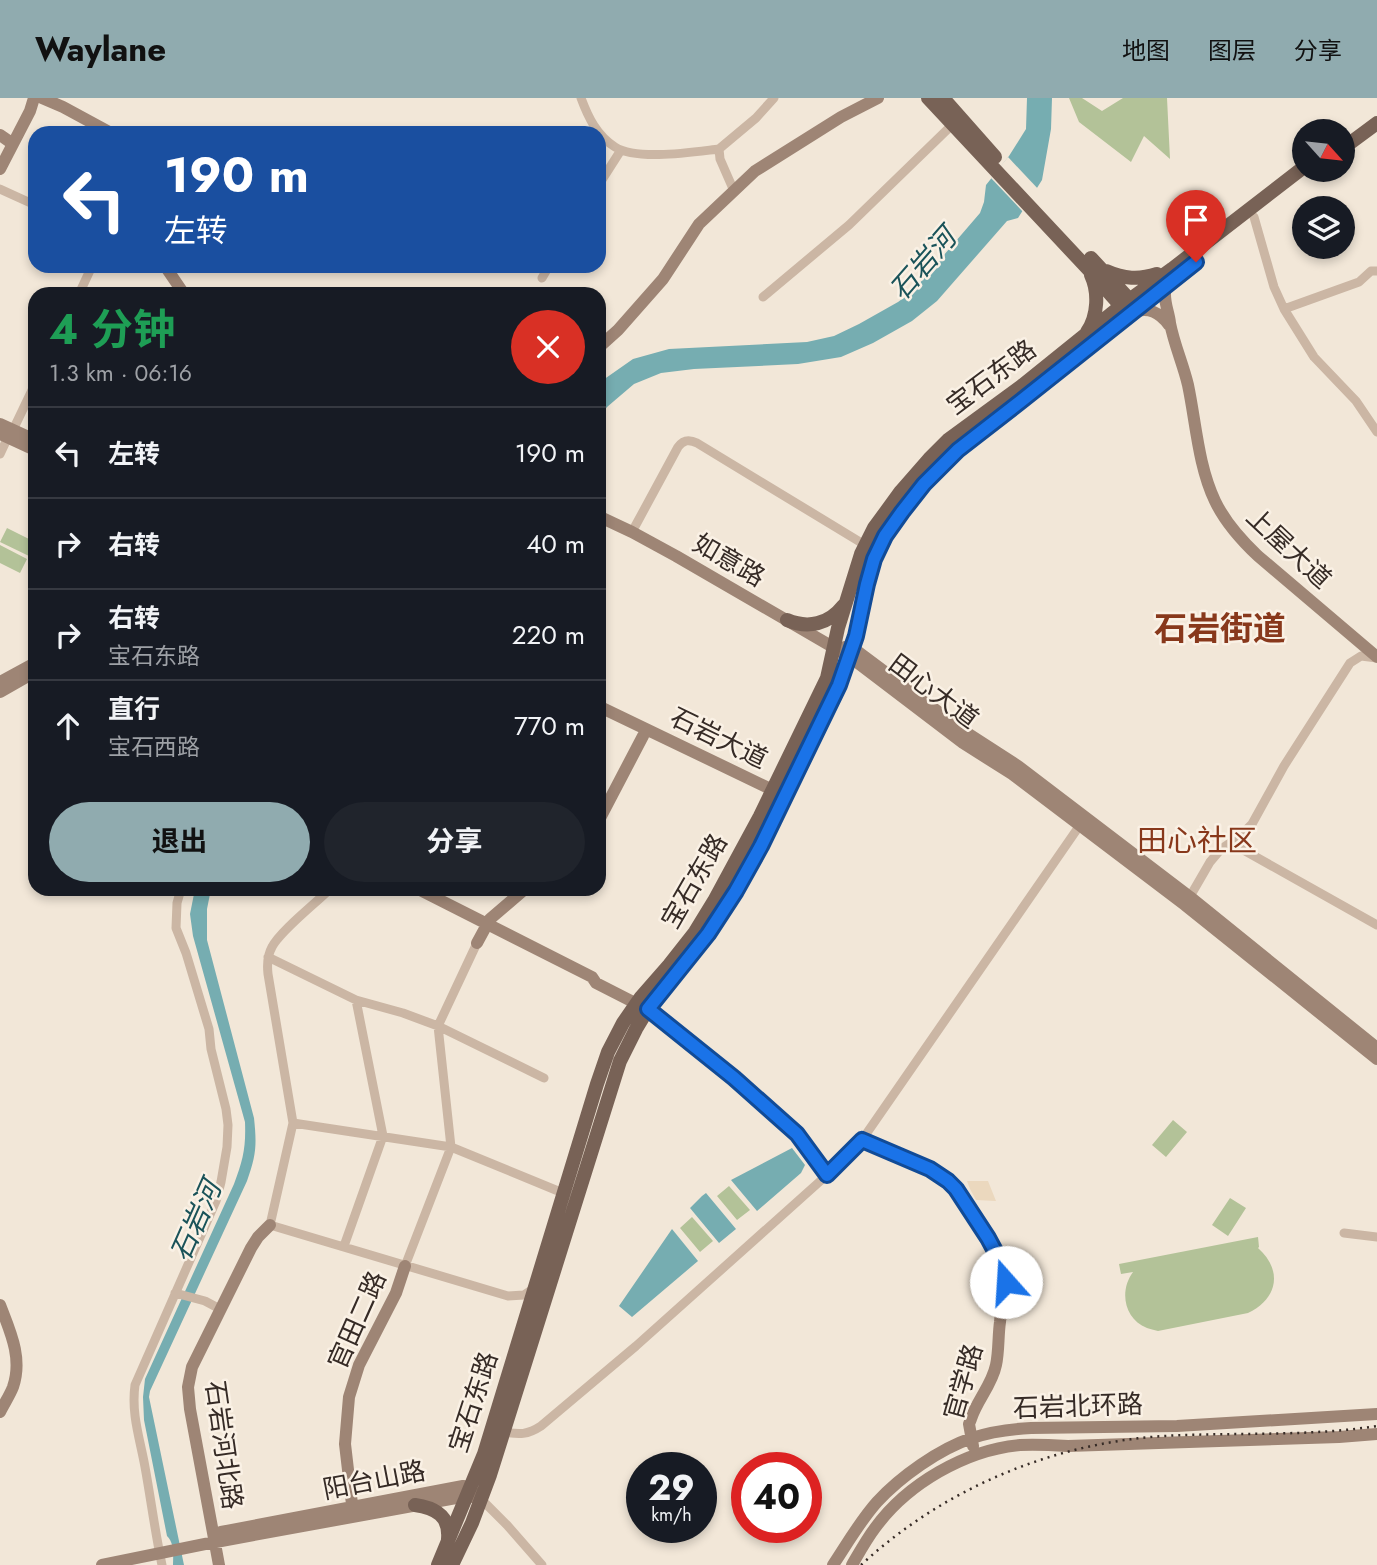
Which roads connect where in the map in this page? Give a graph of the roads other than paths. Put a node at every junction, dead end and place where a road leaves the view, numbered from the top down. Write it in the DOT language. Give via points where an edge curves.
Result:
graph roads {
  1 [pos="33,98"];
  2 [pos="42,98"];
  3 [pos="581,98"];
  4 [pos="773,98"];
  5 [pos="878,98"];
  6 [pos="928,98"];
  7 [pos="943,98"];
  8 [pos="1377,112"];
  9 [pos="1377,123"];
  10 [pos="952,125"];
  11 [pos="99,126"];
  12 [pos="594,126"];
  13 [pos="1355,128"];
  14 [pos="1355,139"];
  15 [pos="606,140"];
  16 [pos="5,142"];
  17 [pos="719,149"];
  18 [pos="621,150"];
  19 [pos="999,168"];
  20 [pos="0,169"];
  21 [pos="606,173"];
  22 [pos="1292,176"];
  23 [pos="1299,182"];
  24 [pos="0,189"];
  25 [pos="734,191"];
  26 [pos="28,202"];
  27 [pos="1254,217"];
  28 [pos="1095,269"];
  29 [pos="1172,269"];
  30 [pos="1377,271"];
  31 [pos="545,273"];
  32 [pos="542,278"];
  33 [pos="1166,286"];
  34 [pos="763,297"];
  35 [pos="1128,306"];
  36 [pos="1284,309"];
  37 [pos="1171,328"];
  38 [pos="1084,335"];
  39 [pos="606,341"];
  40 [pos="28,396"];
  41 [pos="0,424"];
  42 [pos="1377,432"];
  43 [pos="7,434"];
  44 [pos="28,438"];
  45 [pos="28,446"];
  46 [pos="0,454"];
  47 [pos="606,520"];
  48 [pos="632,532"];
  49 [pos="865,545"];
  50 [pos="846,602"];
  51 [pos="787,620"];
  52 [pos="834,646"];
  53 [pos="852,652"];
  54 [pos="1377,658"];
  55 [pos="28,667"];
  56 [pos="28,676"];
  57 [pos="0,682"];
  58 [pos="0,692"];
  59 [pos="606,710"];
  60 [pos="606,719"];
  61 [pos="643,736"];
  62 [pos="776,794"];
  63 [pos="606,807"];
  64 [pos="1080,825"];
  65 [pos="1231,843"];
  66 [pos="179,896"];
  67 [pos="323,896"];
  68 [pos="432,896"];
  69 [pos="517,896"];
  70 [pos="1187,901"];
  71 [pos="487,924"];
  72 [pos="1377,925"];
  73 [pos="477,943"];
  74 [pos="268,957"];
  75 [pos="356,1000"];
  76 [pos="642,1003"];
  77 [pos="438,1026"];
  78 [pos="1377,1048"];
  79 [pos="1377,1059"];
  80 [pos="544,1079"];
  81 [pos="293,1123"];
  82 [pos="383,1136"];
  83 [pos="862,1140"];
  84 [pos="451,1147"];
  85 [pos="827,1175"];
  86 [pos="563,1193"];
  87 [pos="270,1225"];
  88 [pos="1343,1233"];
  89 [pos="1377,1237"];
  90 [pos="344,1246"];
  91 [pos="405,1266"];
  92 [pos="536,1284"];
  93 [pos="178,1293"];
  94 [pos="508,1296"];
  95 [pos="0,1305"];
  96 [pos="220,1309"];
  97 [pos="524,1320"];
  98 [pos="0,1412"];
  99 [pos="1377,1414"];
  100 [pos="497,1432"];
  101 [pos="1377,1434"];
  102 [pos="971,1438"];
  103 [pos="975,1455"];
  104 [pos="473,1495"];
  105 [pos="415,1505"];
  106 [pos="352,1512"];
  107 [pos="211,1540"];
  108 [pos="448,1543"];
  109 [pos="161,1557"];
  110 [pos="102,1565"];
  111 [pos="219,1565"];
  112 [pos="438,1565"];
  113 [pos="452,1565"];
  114 [pos="542,1565"];
  115 [pos="833,1565"];
  116 [pos="852,1565"];
  1 -- 16 [label="street"];
  2 -- 11 [label="street"];
  3 -- 12 [label="street"];
  4 -- 17 [label="street"];
  5 -- 25 [label="street" via="755,171"];
  6 -- 10 [label="main road"];
  7 -- 19 [label="main road"];
  8 -- 13 [label="main road"];
  9 -- 14 [label="main road"];
  10 -- 19 [label="main road"];
  10 -- 34 [label="street" via="849,225"];
  15 -- 18 [label="street"];
  16 -- 20 [label="street"];
  17 -- 18 [label="street" via="676,155"];
  17 -- 25 [label="street"];
  18 -- 21 [label="street"];
  19 -- 28 [label="main road"];
  22 -- 29 [label="main road"];
  23 -- 27 [label="main road"];
  24 -- 26 [label="street"];
  25 -- 39 [label="street" via="699,224 663,279"];
  27 -- 33 [label="main road"];
  27 -- 36 [label="street" via="1273,287"];
  28 -- 29 [label="main road" via="1139,279"];
  28 -- 35 [label="main road"];
  28 -- 38 [label="main road" via="1096,303 1093,321"];
  29 -- 35 [label="main road"];
  30 -- 36 [label="street"];
  31 -- 32 [label="street"];
  33 -- 35 [label="main road"];
  33 -- 37 [label="street, 上屋大道"];
  35 -- 37 [label="street" via="1157,312"];
  35 -- 38 [label="main road, 宝石东路"];
  35 -- 53 [label="main road, 宝石东路" via="958,450 911,499 874,559"];
  36 -- 42 [label="street" via="1314,357 1356,401"];
  37 -- 54 [label="street, 上屋大道" via="1204,468 1219,510 1244,542"];
  38 -- 49 [label="main road, 宝石东路" via="948,440 901,491"];
  40 -- 43 [label="street"];
  41 -- 43 [label="street"];
  43 -- 44 [label="street"];
  43 -- 45 [label="street"];
  43 -- 46 [label="street"];
  47 -- 48 [label="street, 如意路"];
  48 -- 49 [label="street" via="678,447 689,440"];
  48 -- 51 [label="street, 如意路"];
  49 -- 50 [label="main road, 宝石东路"];
  50 -- 51 [label="main road" via="819,624"];
  50 -- 52 [label="main road, 宝石东路"];
  51 -- 52 [label="street, 如意路"];
  52 -- 53 [label="street, 田心大道"];
  52 -- 62 [label="main road, 宝石东路" via="827,678"];
  53 -- 62 [label="main road, 宝石东路" via="839,685"];
  53 -- 64 [label="street, 田心大道" via="963,743"];
  53 -- 70 [label="street, 田心大道" via="1017,766"];
  54 -- 65 [label="street" via="1361,656 1350,663 1252,824"];
  55 -- 57 [label="street"];
  56 -- 58 [label="street"];
  59 -- 62 [label="street, 石岩大道"];
  60 -- 61 [label="street, 石岩大道"];
  61 -- 62 [label="street, 石岩大道"];
  61 -- 63 [label="street"];
  62 -- 76 [label="main road, 宝石东路" via="755,857 722,913 694,954"];
  64 -- 70 [label="street, 田心大道"];
  64 -- 83 [label="street"];
  65 -- 70 [label="street" via="1210,862"];
  65 -- 72 [label="street"];
  66 -- 93 [label="street" via="176,928 209,1029 229,1137 222,1182"];
  67 -- 74 [label="street" via="279,937"];
  68 -- 71 [label="street"];
  69 -- 71 [label="street"];
  70 -- 78 [label="street, 田心大道"];
  70 -- 79 [label="street, 田心大道"];
  71 -- 73 [label="street"];
  71 -- 76 [label="street" via="600,976"];
  73 -- 77 [label="street"];
  74 -- 75 [label="street"];
  74 -- 81 [label="street"];
  75 -- 77 [label="street"];
  75 -- 82 [label="street"];
  76 -- 85 [label="street" via="797,1134"];
  76 -- 86 [label="main road, 宝石东路" via="615,1037 602,1068"];
  76 -- 100 [label="main road, 宝石东路"];
  77 -- 80 [label="street"];
  77 -- 84 [label="street"];
  81 -- 82 [label="street"];
  81 -- 87 [label="street"];
  82 -- 84 [label="street"];
  82 -- 90 [label="street"];
  83 -- 85 [label="street"];
  83 -- 102 [label="street, 官学路" via="948,1181 1002,1264 1006,1282 997,1365 969,1424"];
  84 -- 86 [label="street"];
  84 -- 91 [label="street"];
  85 -- 100 [label="street" via="541,1426 521,1435"];
  86 -- 92 [label="main road, 宝石东路"];
  87 -- 90 [label="street"];
  87 -- 96 [label="street, 石岩河北路" via="255,1242"];
  88 -- 89 [label="street"];
  90 -- 91 [label="street"];
  91 -- 94 [label="street"];
  91 -- 106 [label="street, 官田二路" via="349,1397 345,1444"];
  92 -- 94 [label="street" via="526,1294"];
  92 -- 97 [label="main road, 宝石东路"];
  93 -- 96 [label="street"];
  93 -- 109 [label="street" via="138,1376 133,1397"];
  94 -- 97 [label="street" via="522,1308"];
  95 -- 98 [label="street" via="17,1357 13,1388"];
  96 -- 107 [label="street, 石岩河北路" via="191,1367 188,1387"];
  97 -- 100 [label="main road, 宝石东路"];
  99 -- 102 [label="street, 石岩北环路" via="1177,1426 1012,1429"];
  100 -- 104 [label="main road, 宝石东路"];
  101 -- 103 [label="street, 石岩北环路" via="1028,1444"];
  102 -- 103 [label="street, 官学路"];
  102 -- 115 [label="street, 石岩北环路" via="920,1466 878,1502"];
  103 -- 116 [label="street, 石岩北环路" via="931,1477 899,1502"];
  104 -- 105 [label="street, 阳台山路"];
  104 -- 106 [label="street, 阳台山路" via="463,1486"];
  104 -- 108 [label="main road, 宝石东路"];
  104 -- 113 [label="main road, 宝石东路"];
  104 -- 114 [label="street"];
  105 -- 106 [label="street, 阳台山路"];
  105 -- 108 [label="main road" via="444,1517"];
  106 -- 107 [label="street, 阳台山路"];
  107 -- 109 [label="street, 阳台山路"];
  107 -- 111 [label="street, 石岩河北路"];
  108 -- 112 [label="main road, 宝石东路"];
  109 -- 110 [label="street, 阳台山路"];
}
